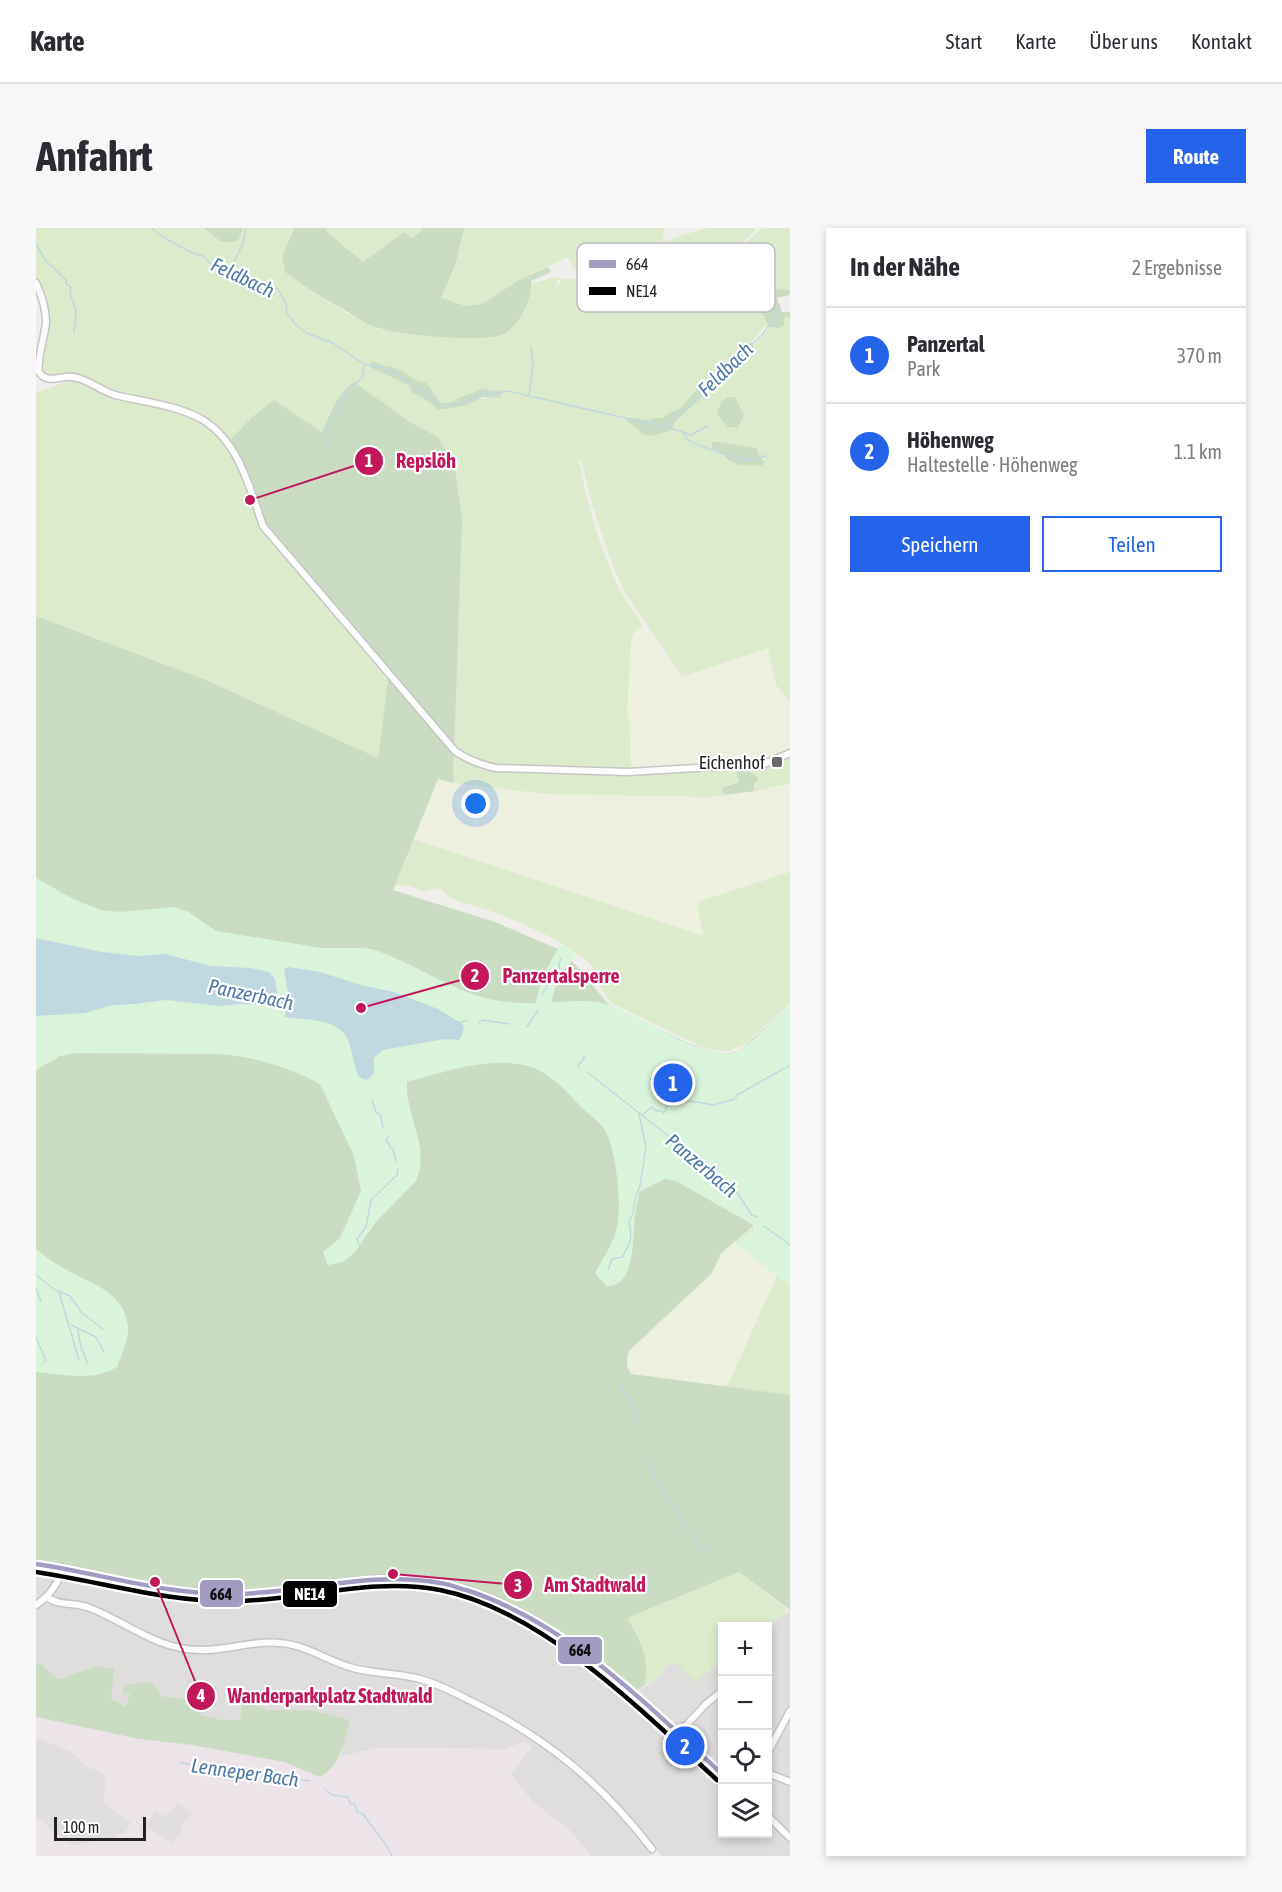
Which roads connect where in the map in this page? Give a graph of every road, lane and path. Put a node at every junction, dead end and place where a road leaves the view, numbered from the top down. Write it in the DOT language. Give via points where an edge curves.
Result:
graph roads {
  1 [pos="36,283"];
  2 [pos="790,753"];
  3 [pos="36,1564"];
  4 [pos="62,1568"];
  5 [pos="47,1597"];
  6 [pos="36,1605"];
  7 [pos="718,1695"];
  8 [pos="790,1712"];
  9 [pos="678,1734"];
  10 [pos="772,1745"];
  11 [pos="718,1770"];
  12 [pos="772,1775"];
  13 [pos="790,1782"];
  14 [pos="772,1820"];
  15 [pos="790,1839"];
  16 [pos="652,1849"];
  1 -- 2 [label="street" via="46,317 37,366 42,375 48,379 78,378 113,394 194,416 216,429 239,461 268,533 455,751 496,768 628,772 764,764"];
  3 -- 4 [label="street"];
  4 -- 5 [label="street"];
  4 -- 9 [label="street" via="190,1593 247,1594 393,1578 458,1588 511,1609 566,1639"];
  5 -- 6 [label="street"];
  5 -- 16 [label="street" via="91,1608 176,1648 218,1650 286,1643 352,1668 439,1685 512,1722 560,1754 613,1801"];
  7 -- 9 [label="street"];
  8 -- 10 [label="street"];
  9 -- 11 [label="street"];
  12 -- 13 [label="street"];
  14 -- 15 [label="street"];
}
